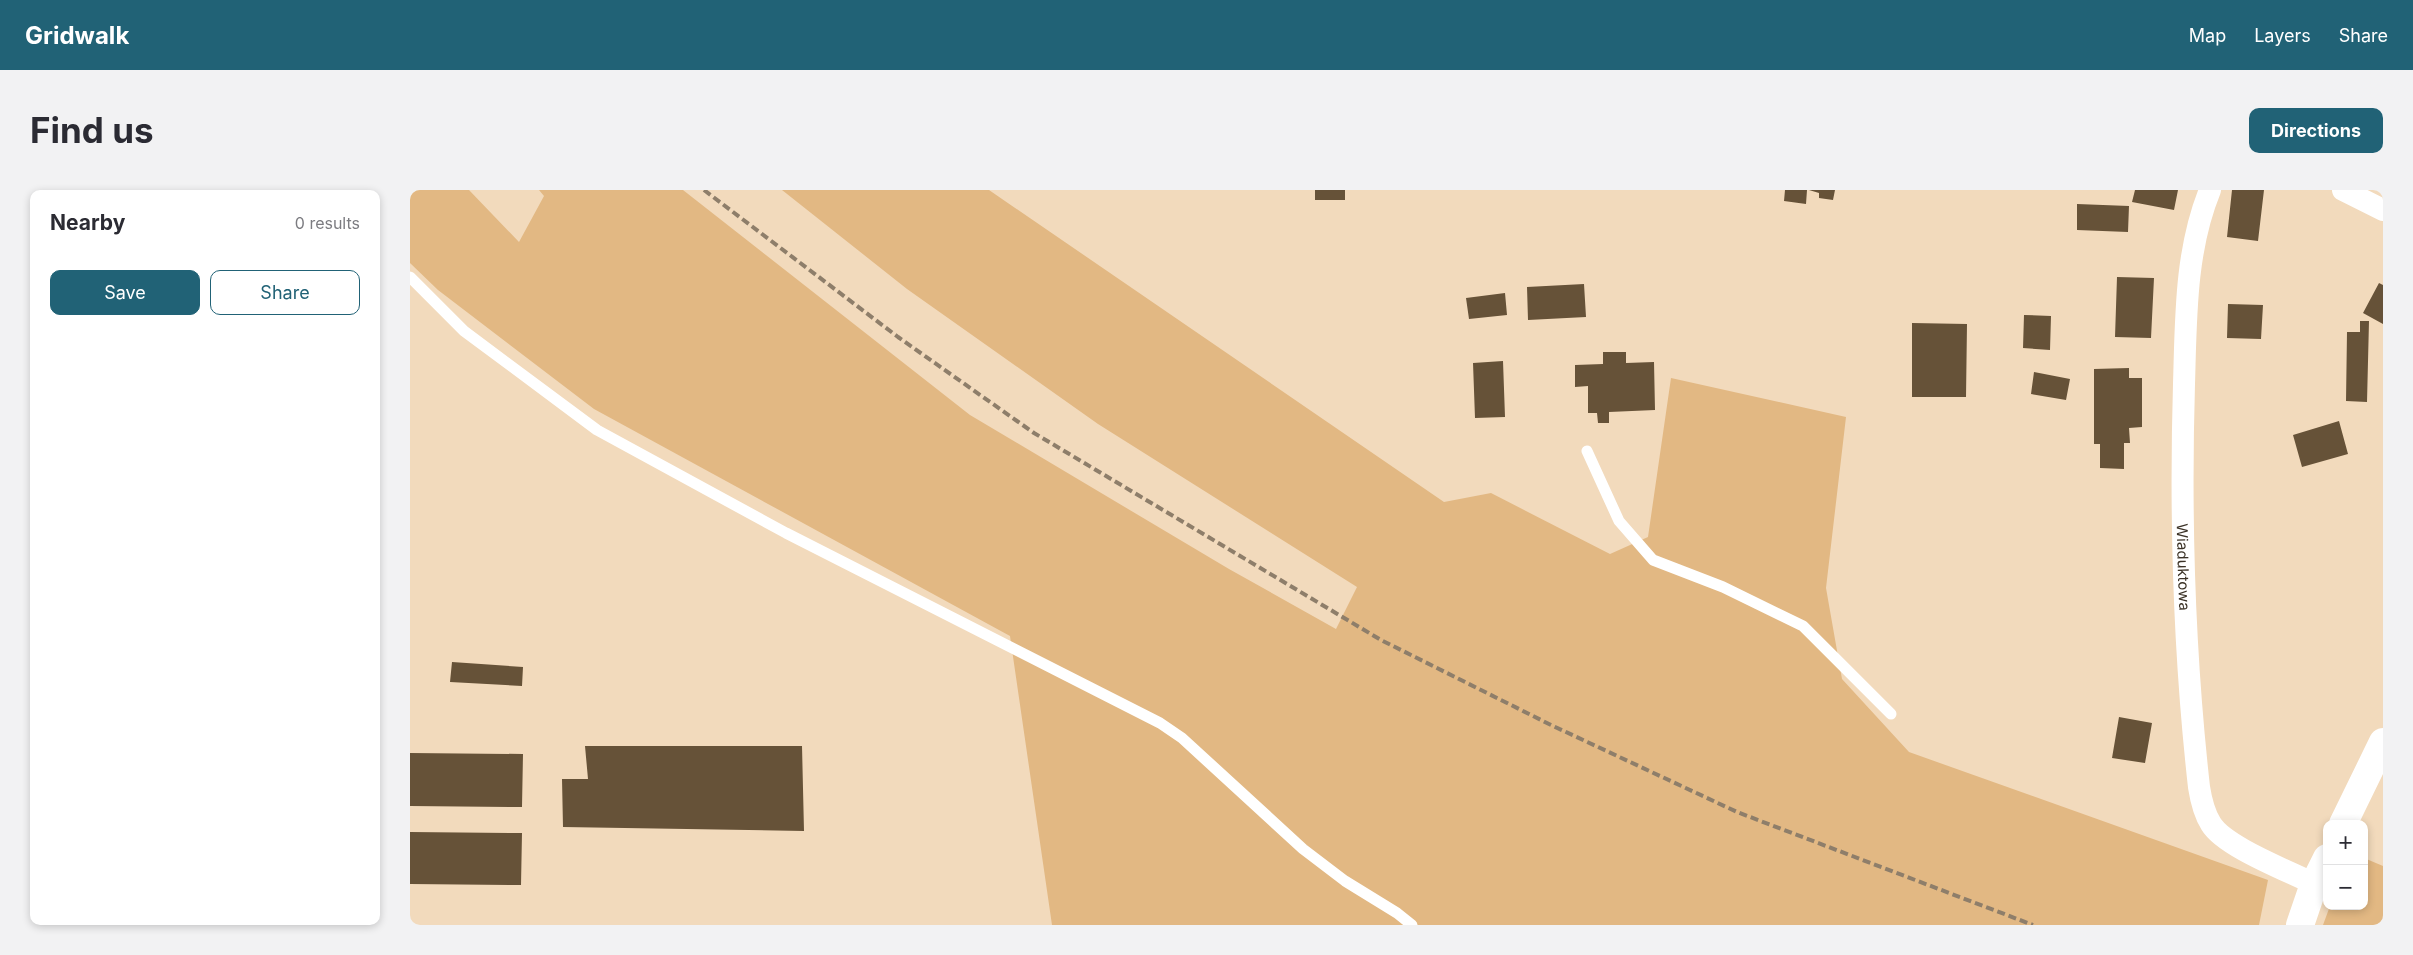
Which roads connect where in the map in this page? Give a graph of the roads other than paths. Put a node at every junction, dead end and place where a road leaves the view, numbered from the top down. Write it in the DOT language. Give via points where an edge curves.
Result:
graph roads {
  1 [pos="2210,190"];
  2 [pos="2343,190"];
  3 [pos="2383,210"];
  4 [pos="410,277"];
  5 [pos="1587,451"];
  6 [pos="1891,714"];
  7 [pos="2383,742"];
  8 [pos="2345,820"];
  9 [pos="2324,865"];
  10 [pos="2314,884"];
  11 [pos="1412,925"];
  12 [pos="2300,925"];
  1 -- 10 [label="street, Wiaduktowa" via="2193,248 2187,303 2182,461 2184,616 2199,787 2203,807 2218,832 2234,844"];
  2 -- 3 [label="street"];
  4 -- 11 [label="lane" via="464,331 598,430 786,533 1160,723 1182,738 1303,849"];
  5 -- 6 [label="lane" via="1620,521 1653,560 1723,587 1803,626"];
  7 -- 8 [label="street"];
  9 -- 10 [label="street"];
  10 -- 12 [label="street"];
}
